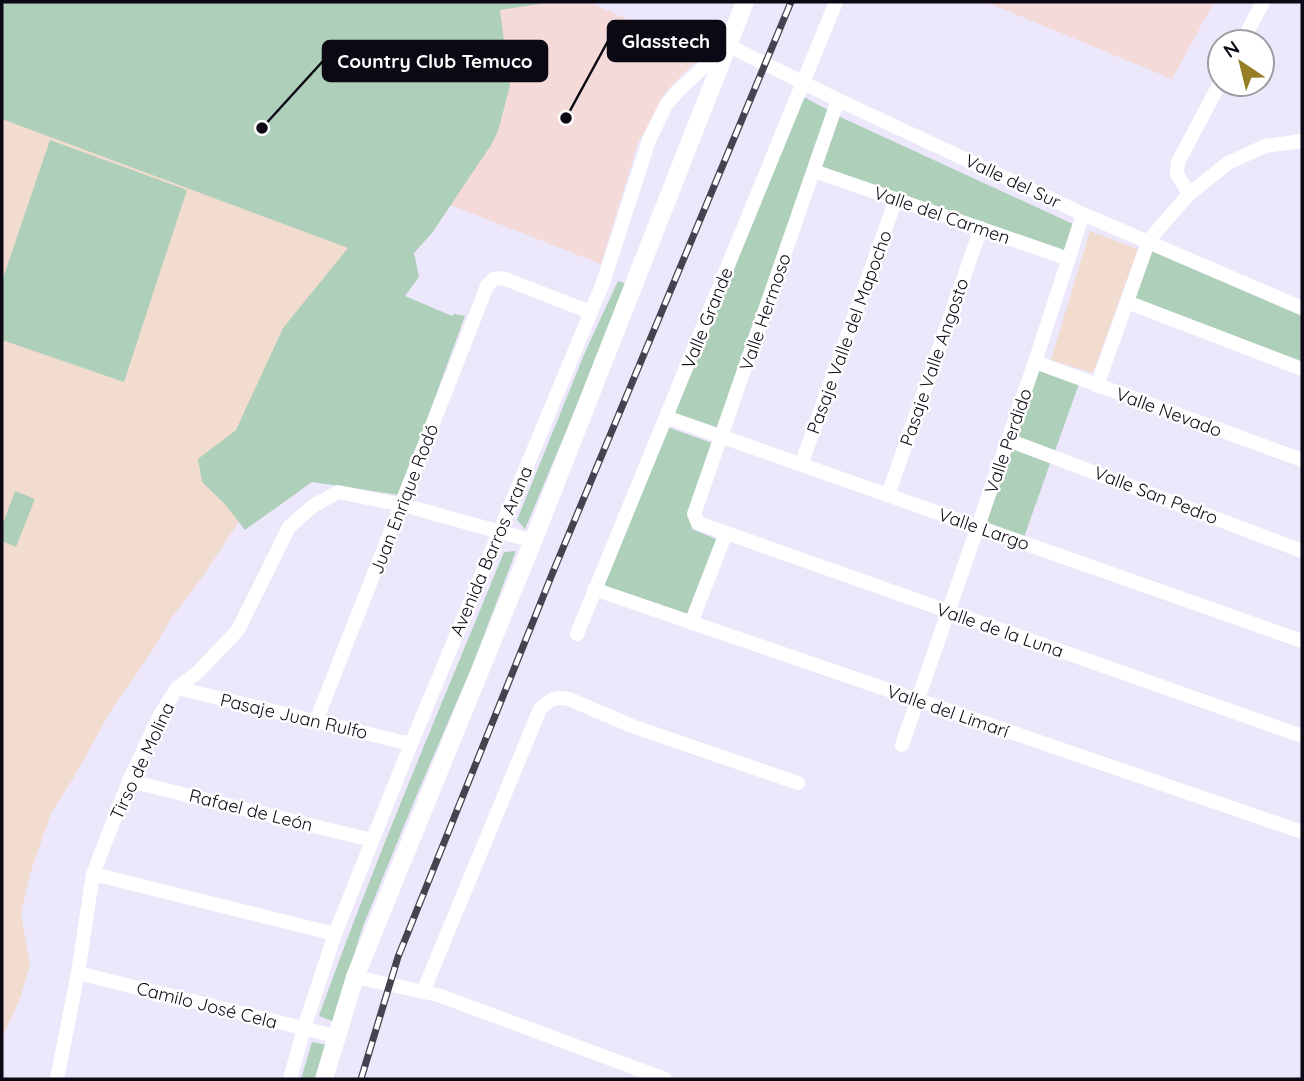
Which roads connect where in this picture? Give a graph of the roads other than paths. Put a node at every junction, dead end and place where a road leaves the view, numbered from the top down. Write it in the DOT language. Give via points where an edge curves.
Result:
graph roads {
  1 [pos="745,2"];
  2 [pos="836,2"];
  3 [pos="1263,2"];
  4 [pos="1249,28"];
  5 [pos="727,45"];
  6 [pos="803,82"];
  7 [pos="1212,98"];
  8 [pos="838,100"];
  9 [pos="1302,141"];
  10 [pos="814,171"];
  11 [pos="1189,194"];
  12 [pos="896,199"];
  13 [pos="1083,214"];
  14 [pos="981,228"];
  15 [pos="1149,240"];
  16 [pos="1069,259"];
  17 [pos="1127,302"];
  18 [pos="1302,308"];
  19 [pos="590,312"];
  20 [pos="1035,362"];
  21 [pos="1302,369"];
  22 [pos="1097,386"];
  23 [pos="666,417"];
  24 [pos="722,437"];
  25 [pos="1009,440"];
  26 [pos="1302,460"];
  27 [pos="801,465"];
  28 [pos="888,495"];
  29 [pos="403,505"];
  30 [pos="698,523"];
  31 [pos="978,527"];
  32 [pos="501,531"];
  33 [pos="726,533"];
  34 [pos="533,541"];
  35 [pos="1302,551"];
  36 [pos="594,589"];
  37 [pos="948,611"];
  38 [pos="691,623"];
  39 [pos="577,634"];
  40 [pos="1302,641"];
  41 [pos="177,688"];
  42 [pos="917,700"];
  43 [pos="316,721"];
  44 [pos="1302,737"];
  45 [pos="411,744"];
  46 [pos="902,745"];
  47 [pos="129,781"];
  48 [pos="798,782"];
  49 [pos="1302,832"];
  50 [pos="372,840"];
  51 [pos="93,874"];
  52 [pos="335,934"];
  53 [pos="78,973"];
  54 [pos="355,976"];
  55 [pos="423,992"];
  56 [pos="304,1028"];
  57 [pos="335,1036"];
  58 [pos="625,1064"];
  59 [pos="61,1079"];
  60 [pos="290,1079"];
  61 [pos="324,1079"];
  62 [pos="632,1079"];
  63 [pos="665,1079"];
  1 -- 5 [label="main road, Avenida Barros Arana"];
  2 -- 6 [label="street, Valle Grande"];
  3 -- 4 [label="street"];
  5 -- 6 [label="street, Valle del Sur"];
  5 -- 19 [label="street, Avenida Barros Arana" via="678,91 657,121"];
  5 -- 34 [label="main road, Avenida Barros Arana"];
  6 -- 8 [label="street, Valle del Sur"];
  6 -- 23 [label="street, Valle Grande"];
  7 -- 11 [label="street" via="1178,162 1178,174"];
  8 -- 10 [label="street, Valle Hermoso"];
  8 -- 13 [label="street, Valle del Sur"];
  9 -- 11 [label="street" via="1265,146 1228,163"];
  10 -- 12 [label="street, Valle del Carmen"];
  10 -- 24 [label="street, Valle Hermoso"];
  11 -- 15 [label="street"];
  12 -- 14 [label="street, Valle del Carmen"];
  12 -- 27 [label="street, Pasaje Valle del Mapocho"];
  13 -- 15 [label="street, Valle del Sur"];
  13 -- 16 [label="street, Valle Perdido"];
  14 -- 16 [label="street, Valle del Carmen"];
  14 -- 28 [label="street, Pasaje Valle Angosto"];
  15 -- 17 [label="street"];
  15 -- 18 [label="street, Valle del Sur"];
  16 -- 20 [label="street, Valle Perdido"];
  17 -- 21 [label="street"];
  17 -- 22 [label="street"];
  19 -- 29 [label="street, Juan Enrique Rodó" via="503,278 487,286"];
  19 -- 32 [label="street, Avenida Barros Arana"];
  20 -- 22 [label="street, Valle Nevado"];
  20 -- 25 [label="street, Valle Perdido"];
  22 -- 26 [label="street, Valle Nevado"];
  23 -- 24 [label="street, Valle Largo"];
  23 -- 36 [label="street, Valle Grande"];
  24 -- 27 [label="street, Valle Largo"];
  24 -- 30 [label="street, Valle Hermoso" via="694,514"];
  25 -- 31 [label="street, Valle Perdido"];
  25 -- 35 [label="street, Valle San Pedro"];
  27 -- 28 [label="street, Valle Largo"];
  28 -- 31 [label="street, Valle Largo"];
  29 -- 32 [label="street, Tirso de Molina"];
  29 -- 41 [label="street, Tirso de Molina" via="338,492 300,515 289,527 238,630"];
  29 -- 43 [label="street, Juan Enrique Rodó"];
  30 -- 33 [label="street, Valle de la Luna"];
  31 -- 37 [label="street, Valle Perdido"];
  31 -- 40 [label="street, Valle Largo"];
  32 -- 34 [label="street, Tirso de Molina"];
  32 -- 45 [label="street, Avenida Barros Arana"];
  33 -- 37 [label="street, Valle de la Luna"];
  33 -- 38 [label="street"];
  34 -- 54 [label="main road, Avenida Barros Arana"];
  36 -- 38 [label="street, Valle del Limarí"];
  36 -- 39 [label="street, Valle Grande"];
  37 -- 42 [label="street, Valle Perdido"];
  37 -- 44 [label="street, Valle de la Luna"];
  38 -- 42 [label="street, Valle del Limarí"];
  41 -- 43 [label="street, Pasaje Juan Rulfo"];
  41 -- 47 [label="street, Tirso de Molina"];
  42 -- 46 [label="street, Valle Perdido"];
  42 -- 49 [label="street, Valle del Limarí"];
  43 -- 45 [label="street, Pasaje Juan Rulfo"];
  45 -- 50 [label="street, Avenida Barros Arana"];
  47 -- 50 [label="street, Rafael de León"];
  47 -- 51 [label="street, Tirso de Molina"];
  48 -- 55 [label="street" via="632,726 569,699 558,696 548,701 540,709"];
  50 -- 52 [label="street, Avenida Barros Arana"];
  51 -- 52 [label="street"];
  51 -- 53 [label="street, Tirso de Molina"];
  52 -- 56 [label="street, Avenida Barros Arana"];
  53 -- 56 [label="street, Camilo José Cela"];
  53 -- 59 [label="street, Tirso de Molina"];
  54 -- 55 [label="street"];
  54 -- 57 [label="main road, Avenida Barros Arana"];
  55 -- 58 [label="street"];
  56 -- 57 [label="street, Camilo José Cela"];
  56 -- 60 [label="street, Avenida Barros Arana"];
  57 -- 61 [label="main road, Avenida Barros Arana"];
  58 -- 62 [label="street"];
  58 -- 63 [label="street"];
}
